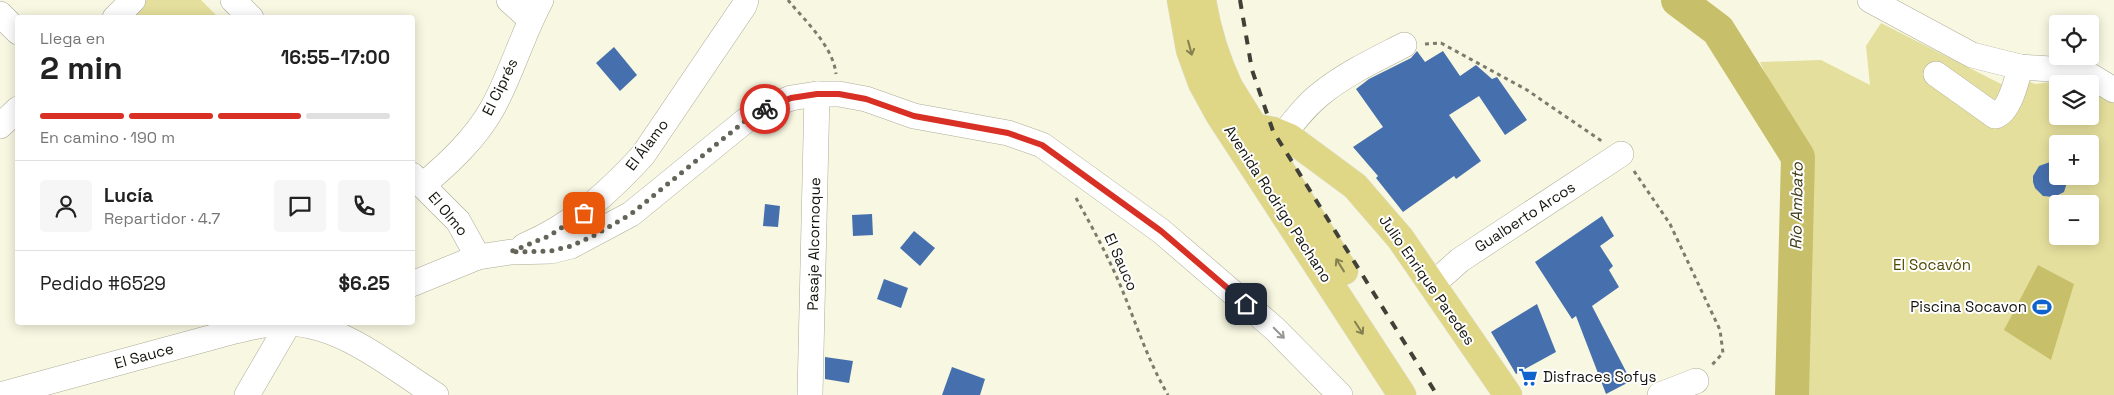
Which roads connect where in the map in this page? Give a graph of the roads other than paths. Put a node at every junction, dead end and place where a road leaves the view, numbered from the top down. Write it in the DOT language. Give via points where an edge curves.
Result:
graph roads {
  1 [pos="133,0"];
  2 [pos="233,0"];
  3 [pos="509,0"];
  4 [pos="746,0"];
  5 [pos="1181,0"];
  6 [pos="1202,0"];
  7 [pos="1870,0"];
  8 [pos="536,10"];
  9 [pos="0,14"];
  10 [pos="117,15"];
  11 [pos="248,15"];
  12 [pos="15,29"];
  13 [pos="1404,45"];
  14 [pos="2020,67"];
  15 [pos="1936,74"];
  16 [pos="2114,90"];
  17 [pos="828,94"];
  18 [pos="15,112"];
  19 [pos="0,126"];
  20 [pos="1245,134"];
  21 [pos="1283,135"];
  22 [pos="1621,154"];
  23 [pos="418,180"];
  24 [pos="510,252"];
  25 [pos="478,257"];
  26 [pos="415,283"];
  27 [pos="1432,285"];
  28 [pos="259,325"];
  29 [pos="288,325"];
  30 [pos="317,325"];
  31 [pos="331,326"];
  32 [pos="1696,381"];
  33 [pos="0,395"];
  34 [pos="247,395"];
  35 [pos="436,395"];
  36 [pos="810,395"];
  37 [pos="1340,395"];
  38 [pos="1402,395"];
  39 [pos="1422,395"];
  40 [pos="1508,395"];
  41 [pos="1660,395"];
  1 -- 10 [label="street"];
  2 -- 11 [label="street"];
  3 -- 8 [label="street"];
  4 -- 24 [label="street, El Álamo" via="643,155 625,175 584,213 549,236"];
  5 -- 20 [label="main road, Avenida Rodrigo Pachano, one-way" via="1190,50 1202,83"];
  6 -- 20 [label="main road, Avenida Rodrigo Pachano" via="1214,55"];
  7 -- 14 [label="street" via="1972,55"];
  8 -- 23 [label="street, El Ciprés" via="492,109 452,160"];
  9 -- 12 [label="street"];
  13 -- 21 [label="street" via="1322,92"];
  14 -- 15 [label="street" via="2003,111 1994,116"];
  14 -- 16 [label="street" via="2089,75"];
  17 -- 24 [label="street" via="791,98 769,106 745,121 631,214 593,236 551,251"];
  17 -- 36 [label="street, Pasaje Alcornoque"];
  17 -- 37 [label="street, one-way" via="866,99 914,116 1008,133 1042,145 1161,231 1275,328"];
  18 -- 19 [label="street"];
  20 -- 21 [label="main road, Julio Enrique Paredes" via="1273,131"];
  20 -- 38 [label="main road, Avenida Rodrigo Pachano, one-way"];
  39 -- 20 [label="main road, Avenida Rodrigo Pachano, one-way"];
  21 -- 27 [label="main road, Julio Enrique Paredes" via="1355,186 1400,238"];
  22 -- 27 [label="street, Gualberto Arcos" via="1460,260"];
  23 -- 25 [label="street, El Olmo" via="458,221"];
  24 -- 25 [label="street"];
  25 -- 26 [label="street"];
  27 -- 40 [label="main road, Julio Enrique Paredes"];
  28 -- 33 [label="street, El Sauce"];
  29 -- 34 [label="street"];
  30 -- 31 [label="street, El Sauce"];
  31 -- 35 [label="street, El Sauce"];
  32 -- 41 [label="street"];
}
